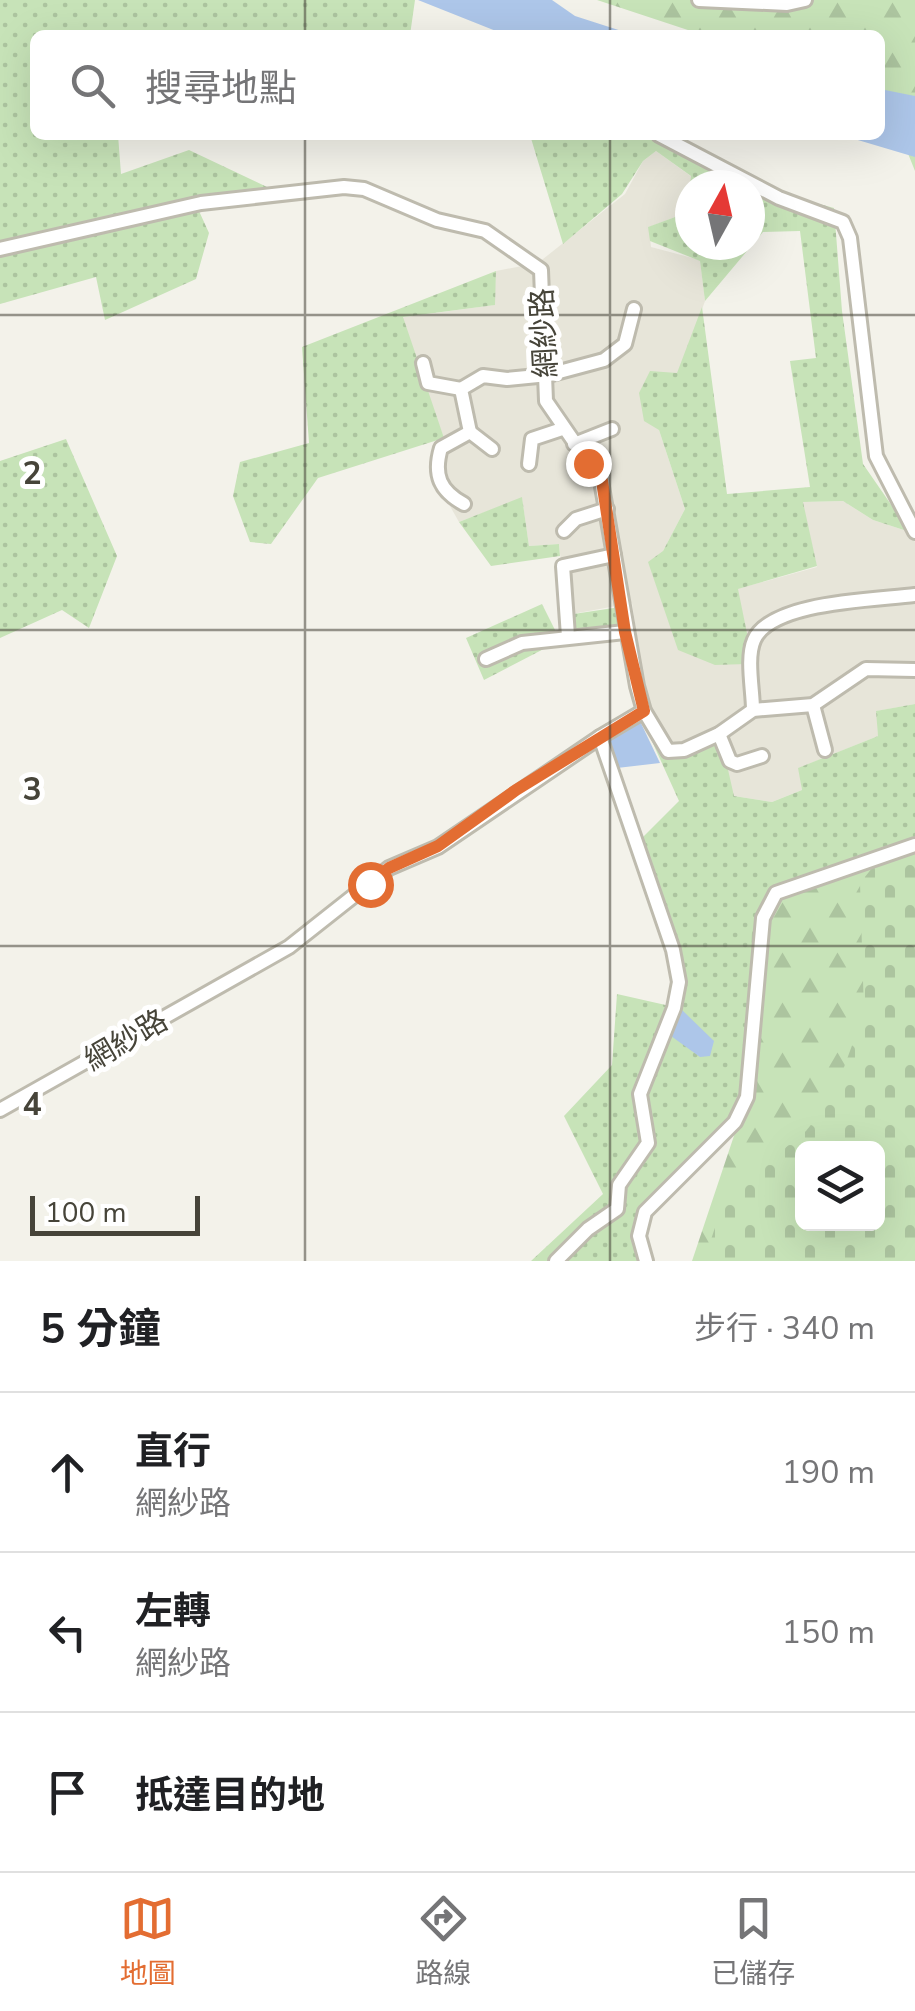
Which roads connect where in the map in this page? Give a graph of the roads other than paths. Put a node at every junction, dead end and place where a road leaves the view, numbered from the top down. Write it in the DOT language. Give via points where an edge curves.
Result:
graph roads {
  1 [pos="698,0"];
  2 [pos="806,0"];
  3 [pos="669,140"];
  4 [pos="0,249"];
  5 [pos="634,309"];
  6 [pos="423,363"];
  7 [pos="548,376"];
  8 [pos="461,389"];
  9 [pos="562,429"];
  10 [pos="612,430"];
  11 [pos="470,432"];
  12 [pos="574,444"];
  13 [pos="492,449"];
  14 [pos="529,464"];
  15 [pos="464,504"];
  16 [pos="608,509"];
  17 [pos="564,530"];
  18 [pos="915,532"];
  19 [pos="614,555"];
  20 [pos="915,596"];
  21 [pos="625,632"];
  22 [pos="568,636"];
  23 [pos="486,659"];
  24 [pos="915,670"];
  25 [pos="813,705"];
  26 [pos="753,710"];
  27 [pos="644,711"];
  28 [pos="719,734"];
  29 [pos="600,738"];
  30 [pos="824,750"];
  31 [pos="762,756"];
  32 [pos="915,845"];
  33 [pos="0,1110"];
  34 [pos="556,1261"];
  35 [pos="646,1261"];
  1 -- 2 [label="street"];
  3 -- 18 [label="street" via="779,198 843,222 876,456"];
  4 -- 7 [label="street, 網紗路" via="201,202 364,189 437,220 485,231 540,270"];
  5 -- 7 [label="street" via="616,354"];
  6 -- 8 [label="street" via="428,383"];
  7 -- 8 [label="street" via="483,376"];
  7 -- 9 [label="street, 網紗路" via="546,401"];
  8 -- 11 [label="street"];
  9 -- 12 [label="street, 網紗路"];
  9 -- 14 [label="street" via="532,439"];
  10 -- 12 [label="street"];
  11 -- 13 [label="street"];
  11 -- 15 [label="street" via="441,448 438,463 448,496"];
  12 -- 16 [label="street, 網紗路" via="602,481"];
  16 -- 17 [label="street"];
  16 -- 19 [label="street, 網紗路"];
  19 -- 21 [label="street, 網紗路"];
  19 -- 22 [label="street" via="563,566"];
  20 -- 26 [label="street" via="780,615 752,644"];
  21 -- 22 [label="street"];
  21 -- 27 [label="street, 網紗路"];
  22 -- 23 [label="street" via="522,643"];
  24 -- 25 [label="street" via="866,668"];
  25 -- 26 [label="street"];
  25 -- 30 [label="street"];
  26 -- 28 [label="street"];
  27 -- 28 [label="street" via="668,751"];
  27 -- 29 [label="street, 網紗路"];
  28 -- 31 [label="street" via="737,764"];
  29 -- 33 [label="street, 網紗路" via="438,846 389,868 289,947"];
  29 -- 34 [label="street" via="679,982 640,1094 648,1143 619,1185 617,1209"];
  32 -- 35 [label="street" via="776,894 763,918 748,1096 736,1122 646,1212 639,1236"];
}
